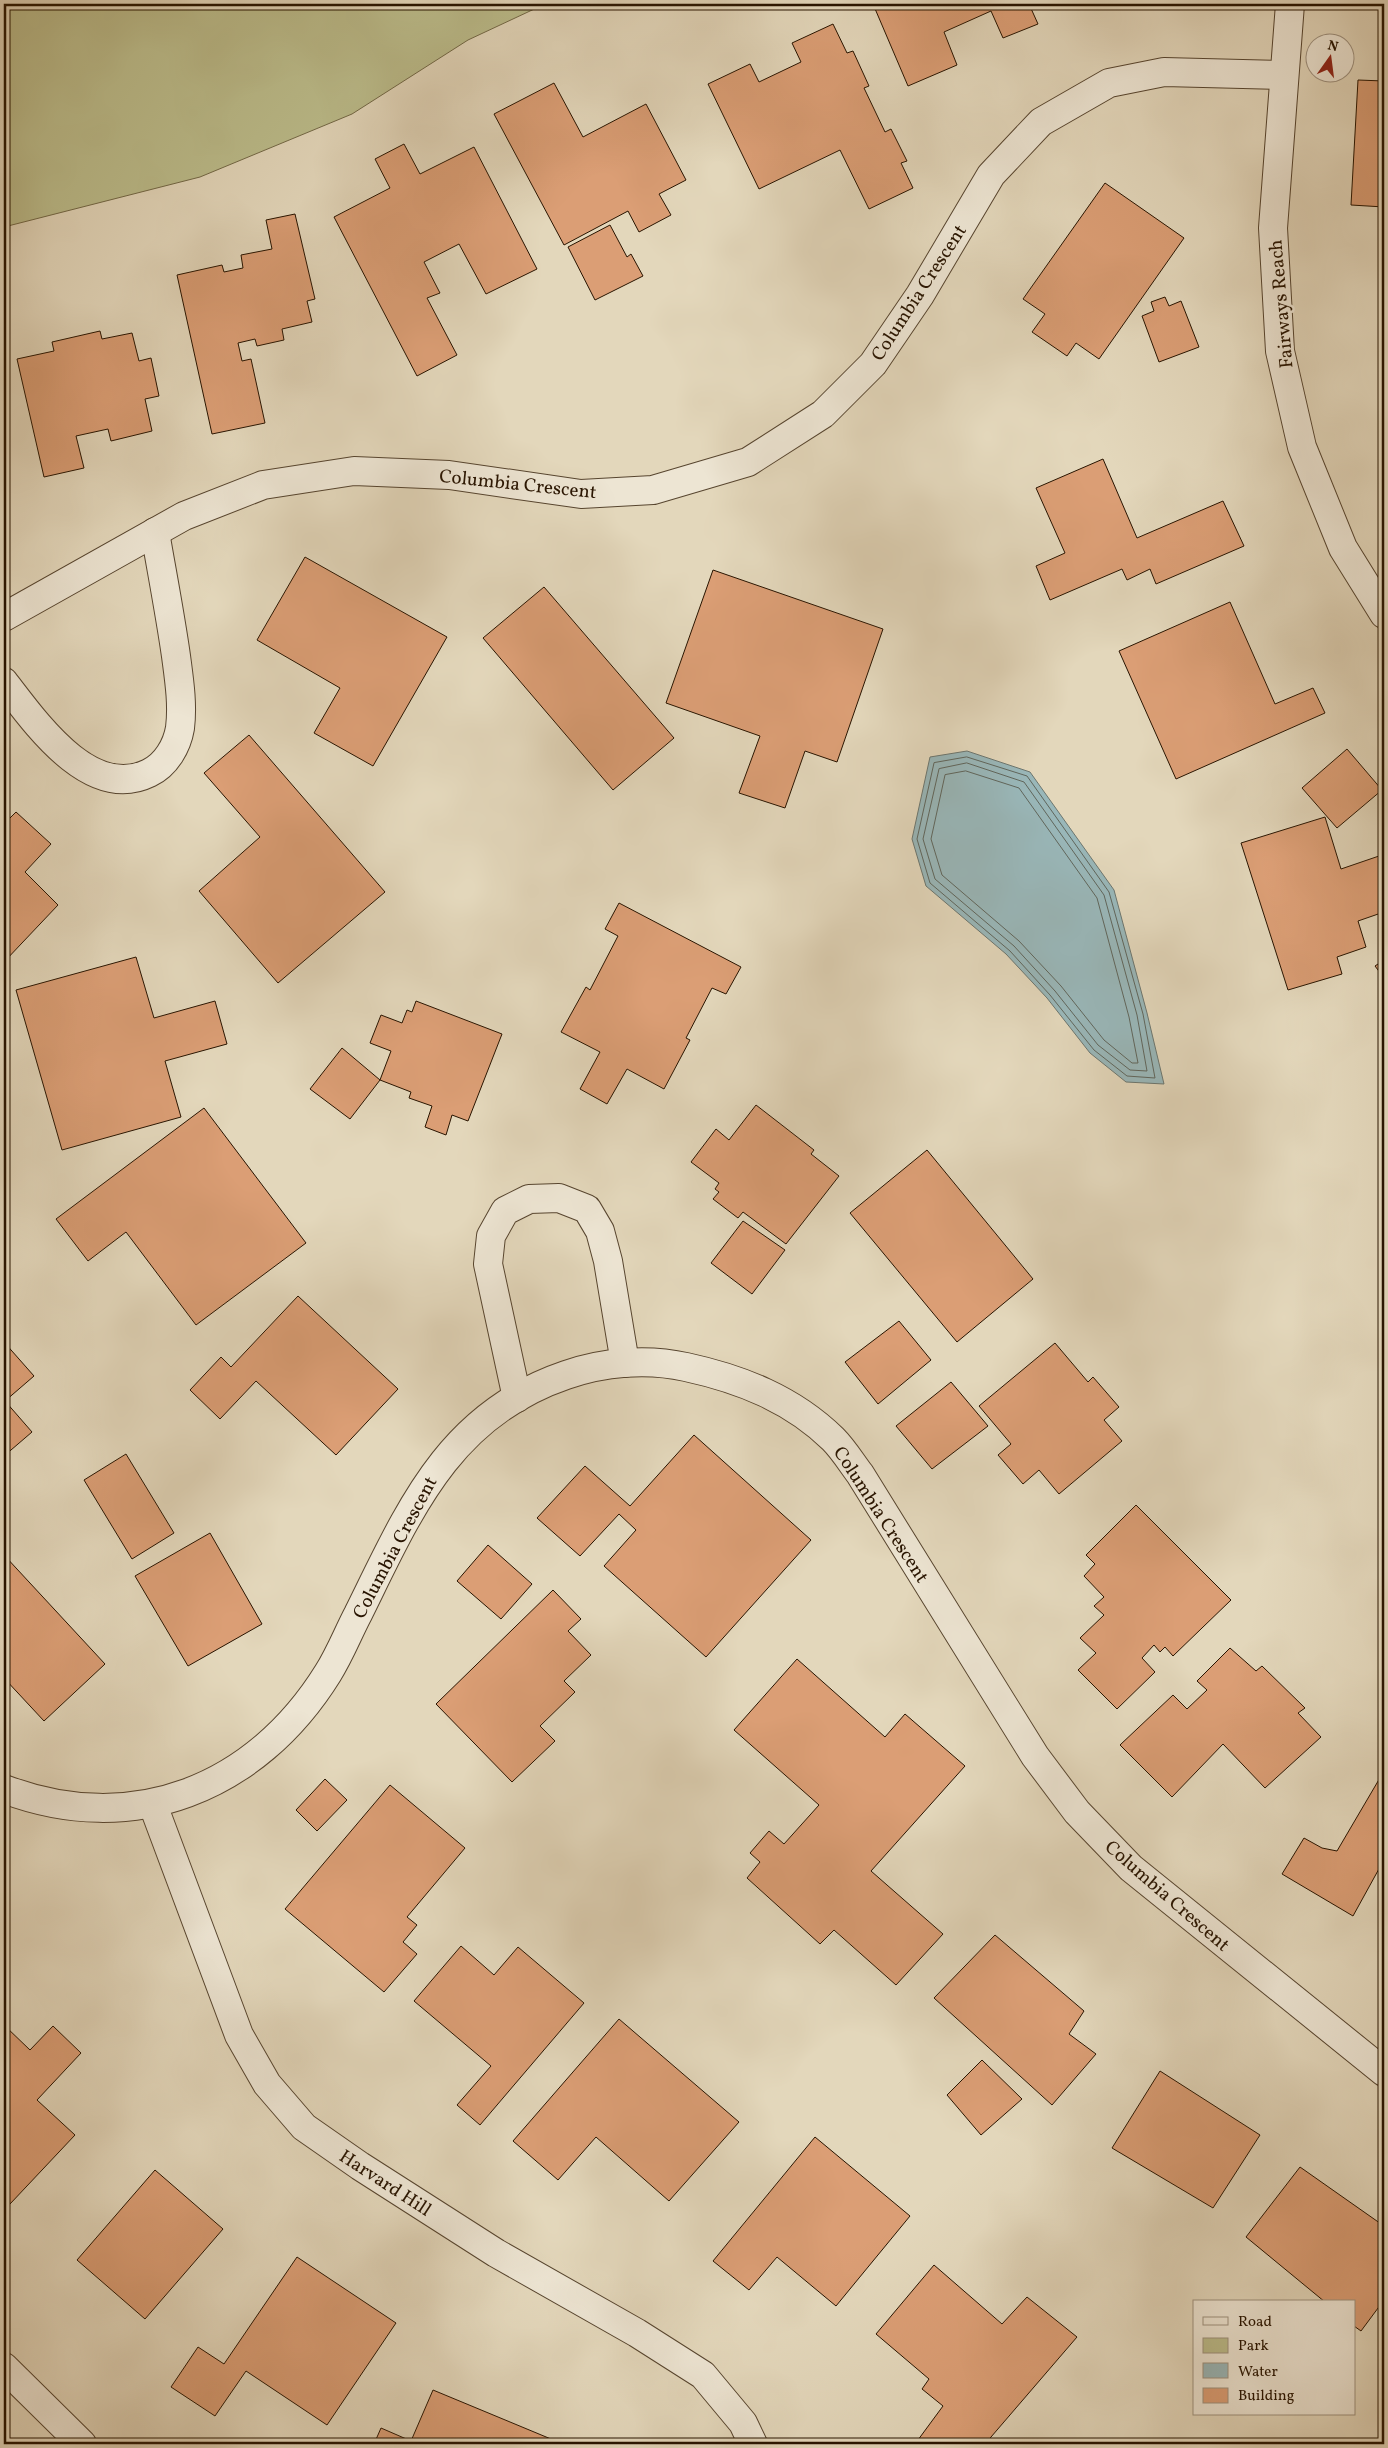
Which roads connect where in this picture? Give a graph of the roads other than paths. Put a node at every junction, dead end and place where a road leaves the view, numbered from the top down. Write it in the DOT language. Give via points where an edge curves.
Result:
graph roads {
  1 [pos="1290,4"];
  2 [pos="1283,75"];
  3 [pos="155,532"];
  4 [pos="1384,614"];
  5 [pos="4,617"];
  6 [pos="4,682"];
  7 [pos="625,1363"];
  8 [pos="517,1398"];
  9 [pos="4,1789"];
  10 [pos="153,1805"];
  11 [pos="1384,2072"];
  12 [pos="4,2367"];
  13 [pos="82,2444"];
  14 [pos="753,2444"];
  1 -- 2 [label="street, Fairways Reach"];
  2 -- 3 [label="street, Columbia Crescent" via="1164,72 1108,83 1041,122 991,175 920,295 873,364 823,414 748,462 653,490 581,494 449,475 354,471 263,484 184,516"];
  2 -- 4 [label="street, Fairways Reach" via="1273,228 1280,351 1302,447 1343,548"];
  3 -- 5 [label="street, Columbia Crescent"];
  3 -- 6 [label="street" via="180,689 180,728 173,751 156,769 136,779 112,778 84,769 54,742"];
  7 -- 8 [label="street, Columbia Crescent" via="576,1372 546,1382"];
  7 -- 8 [label="street" via="600,1231 587,1209 559,1198 529,1199 505,1211 491,1236 488,1264"];
  7 -- 11 [label="street, Columbia Crescent" via="667,1363 713,1373 760,1389 803,1412 835,1440 860,1474 1035,1756 1077,1812 1131,1868"];
  8 -- 10 [label="street, Columbia Crescent" via="482,1421 456,1444 435,1470 408,1514 330,1671 284,1732 224,1776"];
  9 -- 10 [label="street, Columbia Crescent" via="54,1805 120,1808"];
  10 -- 14 [label="street, Harvard Hill" via="240,2035 266,2084 304,2127 496,2252 703,2375 743,2423"];
  12 -- 13 [label="street"];
}
